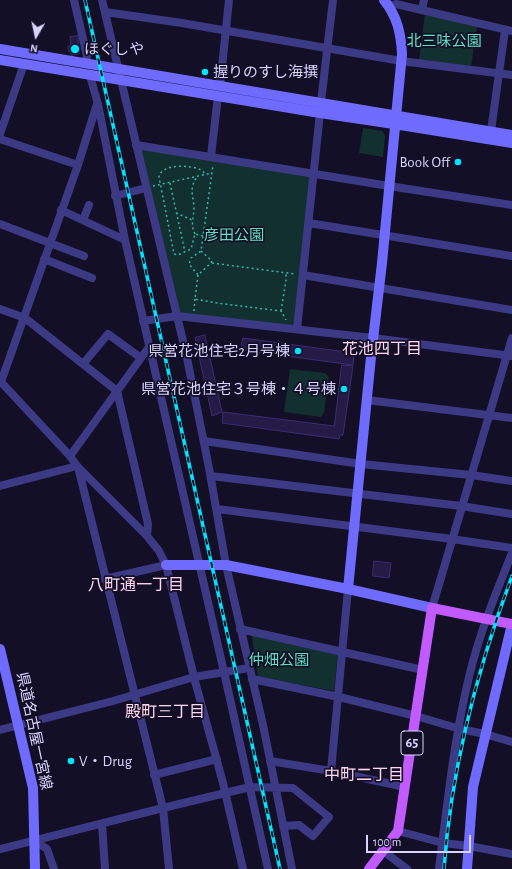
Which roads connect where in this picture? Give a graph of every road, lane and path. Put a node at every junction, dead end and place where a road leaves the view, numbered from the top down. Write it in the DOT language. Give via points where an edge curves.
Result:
graph roads {
  1 [pos="74,0"];
  2 [pos="102,0"];
  3 [pos="229,0"];
  4 [pos="333,0"];
  5 [pos="424,0"];
  6 [pos="386,3"];
  7 [pos="422,10"];
  8 [pos="105,12"];
  9 [pos="226,30"];
  10 [pos="508,30"];
  11 [pos="328,48"];
  12 [pos="0,49"];
  13 [pos="0,60"];
  14 [pos="401,60"];
  15 [pos="24,64"];
  16 [pos="86,64"];
  17 [pos="118,69"];
  18 [pos="499,73"];
  19 [pos="512,75"];
  20 [pos="90,76"];
  21 [pos="121,80"];
  22 [pos="220,86"];
  23 [pos="218,96"];
  24 [pos="321,102"];
  25 [pos="98,104"];
  26 [pos="320,113"];
  27 [pos="395,119"];
  28 [pos="491,131"];
  29 [pos="0,134"];
  30 [pos="512,135"];
  31 [pos="0,139"];
  32 [pos="512,143"];
  33 [pos="136,145"];
  34 [pos="213,157"];
  35 [pos="78,165"];
  36 [pos="212,173"];
  37 [pos="314,174"];
  38 [pos="206,175"];
  39 [pos="198,177"];
  40 [pos="170,183"];
  41 [pos="160,185"];
  42 [pos="389,186"];
  43 [pos="146,188"];
  44 [pos="115,196"];
  45 [pos="89,205"];
  46 [pos="512,205"];
  47 [pos="61,210"];
  48 [pos="176,213"];
  49 [pos="83,220"];
  50 [pos="192,220"];
  51 [pos="309,223"];
  52 [pos="0,224"];
  53 [pos="195,234"];
  54 [pos="204,236"];
  55 [pos="384,236"];
  56 [pos="125,240"];
  57 [pos="50,242"];
  58 [pos="202,251"];
  59 [pos="185,252"];
  60 [pos="84,256"];
  61 [pos="512,256"];
  62 [pos="44,259"];
  63 [pos="211,263"];
  64 [pos="285,272"];
  65 [pos="198,275"];
  66 [pos="303,275"];
  67 [pos="92,278"];
  68 [pos="379,289"];
  69 [pos="195,299"];
  70 [pos="0,309"];
  71 [pos="512,310"];
  72 [pos="281,311"];
  73 [pos="177,316"];
  74 [pos="25,318"];
  75 [pos="193,318"];
  76 [pos="143,321"];
  77 [pos="295,329"];
  78 [pos="373,338"];
  79 [pos="512,338"];
  80 [pos="149,347"];
  81 [pos="510,356"];
  82 [pos="141,358"];
  83 [pos="83,364"];
  84 [pos="1,381"];
  85 [pos="117,391"];
  86 [pos="367,400"];
  87 [pos="489,415"];
  88 [pos="512,418"];
  89 [pos="204,441"];
  90 [pos="70,456"];
  91 [pos="361,464"];
  92 [pos="77,466"];
  93 [pos="471,475"];
  94 [pos="211,476"];
  95 [pos="512,481"];
  96 [pos="0,486"];
  97 [pos="358,494"];
  98 [pos="462,506"];
  99 [pos="217,509"];
  100 [pos="512,514"];
  101 [pos="355,527"];
  102 [pos="148,536"];
  103 [pos="452,539"];
  104 [pos="512,548"];
  105 [pos="512,553"];
  106 [pos="199,564"];
  107 [pos="166,565"];
  108 [pos="226,565"];
  109 [pos="105,579"];
  110 [pos="348,589"];
  111 [pos="432,608"];
  112 [pos="487,618"];
  113 [pos="512,624"];
  114 [pos="240,629"];
  115 [pos="0,648"];
  116 [pos="343,652"];
  117 [pos="249,668"];
  118 [pos="423,670"];
  119 [pos="224,672"];
  120 [pos="194,677"];
  121 [pos="252,678"];
  122 [pos="134,695"];
  123 [pos="339,697"];
  124 [pos="416,716"];
  125 [pos="19,725"];
  126 [pos="460,729"];
  127 [pos="0,730"];
  128 [pos="485,734"];
  129 [pos="512,742"];
  130 [pos="217,759"];
  131 [pos="270,761"];
  132 [pos="331,771"];
  133 [pos="154,775"];
  134 [pos="250,787"];
  135 [pos="405,787"];
  136 [pos="275,788"];
  137 [pos="225,792"];
  138 [pos="163,808"];
  139 [pos="102,824"];
  140 [pos="283,826"];
  141 [pos="398,831"];
  142 [pos="35,841"];
  143 [pos="442,844"];
  144 [pos="469,846"];
  145 [pos="0,849"];
  146 [pos="383,851"];
  147 [pos="512,854"];
  148 [pos="35,869"];
  149 [pos="54,869"];
  150 [pos="105,869"];
  151 [pos="169,869"];
  152 [pos="243,869"];
  153 [pos="268,869"];
  154 [pos="292,869"];
  155 [pos="369,869"];
  156 [pos="407,869"];
  157 [pos="439,869"];
  158 [pos="467,869"];
  1 -- 16 [label="street" via="87,56"];
  2 -- 8 [label="street"];
  3 -- 9 [label="street"];
  4 -- 11 [label="street"];
  5 -- 7 [label="street"];
  6 -- 7 [label="street"];
  6 -- 14 [label="street" via="401,33"];
  7 -- 10 [label="street"];
  8 -- 9 [label="street"];
  8 -- 17 [label="street"];
  9 -- 11 [label="street"];
  9 -- 22 [label="street"];
  10 -- 18 [label="street"];
  11 -- 14 [label="street"];
  11 -- 24 [label="street"];
  12 -- 16 [label="street"];
  13 -- 15 [label="street"];
  14 -- 18 [label="street"];
  14 -- 27 [label="street"];
  15 -- 20 [label="street"];
  15 -- 29 [label="street"];
  16 -- 17 [label="street"];
  17 -- 21 [label="street"];
  17 -- 22 [label="street"];
  18 -- 19 [label="street"];
  18 -- 28 [label="street"];
  20 -- 21 [label="street"];
  20 -- 25 [label="street"];
  21 -- 23 [label="street"];
  21 -- 33 [label="street"];
  22 -- 24 [label="street"];
  23 -- 26 [label="street"];
  23 -- 34 [label="street"];
  24 -- 27 [label="street"];
  25 -- 35 [label="street"];
  25 -- 44 [label="street"];
  26 -- 27 [label="street"];
  26 -- 37 [label="street"];
  27 -- 28 [label="street"];
  27 -- 32 [label="street"];
  27 -- 42 [label="street"];
  28 -- 30 [label="street"];
  31 -- 35 [label="street"];
  33 -- 34 [label="street"];
  33 -- 43 [label="street"];
  34 -- 36 [label="path"];
  34 -- 37 [label="street"];
  35 -- 47 [label="street"];
  36 -- 38 [label="path"];
  36 -- 54 [label="path"];
  37 -- 42 [label="street"];
  37 -- 51 [label="street"];
  38 -- 39 [label="path"];
  38 -- 41 [label="path" via="201,170 175,166 160,173"];
  39 -- 40 [label="path"];
  39 -- 50 [label="path" via="192,192"];
  40 -- 41 [label="path"];
  40 -- 48 [label="path"];
  41 -- 43 [label="path"];
  41 -- 59 [label="path" via="174,254"];
  42 -- 46 [label="street"];
  42 -- 55 [label="street"];
  43 -- 44 [label="street"];
  43 -- 73 [label="street"];
  44 -- 56 [label="street"];
  45 -- 49 [label="street"];
  47 -- 49 [label="street"];
  47 -- 57 [label="street"];
  48 -- 50 [label="path"];
  48 -- 59 [label="path"];
  49 -- 56 [label="street"];
  50 -- 53 [label="path"];
  51 -- 55 [label="street"];
  51 -- 66 [label="street"];
  52 -- 57 [label="street"];
  53 -- 54 [label="path"];
  53 -- 59 [label="path" via="190,249"];
  54 -- 58 [label="path"];
  55 -- 61 [label="street"];
  55 -- 68 [label="street"];
  56 -- 76 [label="street"];
  57 -- 60 [label="street"];
  57 -- 62 [label="street"];
  58 -- 63 [label="path"];
  58 -- 65 [label="path" via="191,258 189,264"];
  62 -- 67 [label="street"];
  62 -- 74 [label="street"];
  63 -- 64 [label="path"];
  63 -- 65 [label="path"];
  64 -- 66 [label="path"];
  64 -- 72 [label="path"];
  65 -- 69 [label="path"];
  66 -- 68 [label="street"];
  66 -- 77 [label="street"];
  68 -- 71 [label="street"];
  68 -- 78 [label="street"];
  69 -- 72 [label="path"];
  69 -- 75 [label="path"];
  70 -- 74 [label="street"];
  72 -- 77 [label="path"];
  73 -- 75 [label="street"];
  73 -- 76 [label="street"];
  73 -- 89 [label="street"];
  74 -- 83 [label="street"];
  74 -- 84 [label="street"];
  75 -- 77 [label="street"];
  76 -- 80 [label="street"];
  77 -- 78 [label="street"];
  78 -- 81 [label="street"];
  78 -- 86 [label="street"];
  79 -- 81 [label="street"];
  80 -- 82 [label="street"];
  80 -- 106 [label="street"];
  81 -- 87 [label="street"];
  82 -- 83 [label="street" via="108,334"];
  82 -- 85 [label="street"];
  83 -- 85 [label="street"];
  84 -- 90 [label="street"];
  85 -- 90 [label="street"];
  85 -- 102 [label="street" via="148,524"];
  86 -- 87 [label="street"];
  86 -- 91 [label="street"];
  87 -- 88 [label="street"];
  87 -- 93 [label="street"];
  89 -- 91 [label="street"];
  89 -- 94 [label="street"];
  90 -- 92 [label="street"];
  91 -- 93 [label="street"];
  91 -- 97 [label="street"];
  92 -- 96 [label="street"];
  92 -- 102 [label="street"];
  92 -- 109 [label="street"];
  93 -- 95 [label="street"];
  93 -- 98 [label="street"];
  94 -- 97 [label="street"];
  94 -- 99 [label="street"];
  97 -- 98 [label="street"];
  97 -- 101 [label="street"];
  98 -- 100 [label="street"];
  98 -- 103 [label="street"];
  99 -- 101 [label="street"];
  99 -- 108 [label="street"];
  101 -- 103 [label="street"];
  101 -- 110 [label="street"];
  102 -- 107 [label="street"];
  103 -- 104 [label="street"];
  103 -- 111 [label="street"];
  105 -- 112 [label="street"];
  106 -- 107 [label="street"];
  106 -- 108 [label="street"];
  106 -- 119 [label="street"];
  107 -- 109 [label="street"];
  107 -- 120 [label="street"];
  108 -- 110 [label="street"];
  108 -- 114 [label="street"];
  109 -- 122 [label="street"];
  110 -- 111 [label="street"];
  110 -- 116 [label="street"];
  111 -- 112 [label="main road"];
  111 -- 118 [label="main road, 65"];
  112 -- 113 [label="main road"];
  112 -- 126 [label="street" via="469,677"];
  113 -- 128 [label="street"];
  114 -- 116 [label="street"];
  114 -- 117 [label="street"];
  115 -- 125 [label="street, 県道名古屋一宮線"];
  116 -- 118 [label="street"];
  116 -- 123 [label="street"];
  117 -- 119 [label="street"];
  117 -- 121 [label="street"];
  118 -- 124 [label="main road, 65"];
  119 -- 120 [label="street"];
  119 -- 134 [label="street"];
  120 -- 122 [label="street"];
  120 -- 130 [label="street"];
  121 -- 123 [label="street"];
  121 -- 131 [label="street"];
  122 -- 125 [label="street"];
  122 -- 133 [label="street"];
  123 -- 124 [label="street"];
  123 -- 132 [label="street"];
  124 -- 126 [label="street"];
  124 -- 135 [label="main road, 65"];
  125 -- 127 [label="street"];
  125 -- 142 [label="street, 県道名古屋一宮線" via="33,788"];
  126 -- 128 [label="street"];
  126 -- 143 [label="street"];
  128 -- 129 [label="street"];
  128 -- 144 [label="street" via="473,787"];
  130 -- 133 [label="street"];
  130 -- 137 [label="street"];
  131 -- 132 [label="street"];
  131 -- 136 [label="street"];
  132 -- 135 [label="street"];
  133 -- 138 [label="street"];
  134 -- 136 [label="street"];
  134 -- 137 [label="street"];
  134 -- 153 [label="street"];
  135 -- 141 [label="main road, 65"];
  136 -- 140 [label="street"];
  136 -- 140 [label="street" via="293,788 329,816 314,836 299,825"];
  137 -- 138 [label="street"];
  137 -- 152 [label="street"];
  138 -- 139 [label="street"];
  138 -- 151 [label="street"];
  139 -- 142 [label="street"];
  139 -- 150 [label="street"];
  140 -- 154 [label="street"];
  141 -- 143 [label="street"];
  141 -- 146 [label="main road, 65"];
  142 -- 145 [label="street"];
  142 -- 148 [label="street, 県道名古屋一宮線"];
  142 -- 149 [label="street" via="48,848"];
  143 -- 144 [label="street"];
  143 -- 157 [label="street"];
  144 -- 147 [label="street"];
  144 -- 158 [label="street"];
  146 -- 155 [label="main road, 65"];
  146 -- 156 [label="street"];
}
